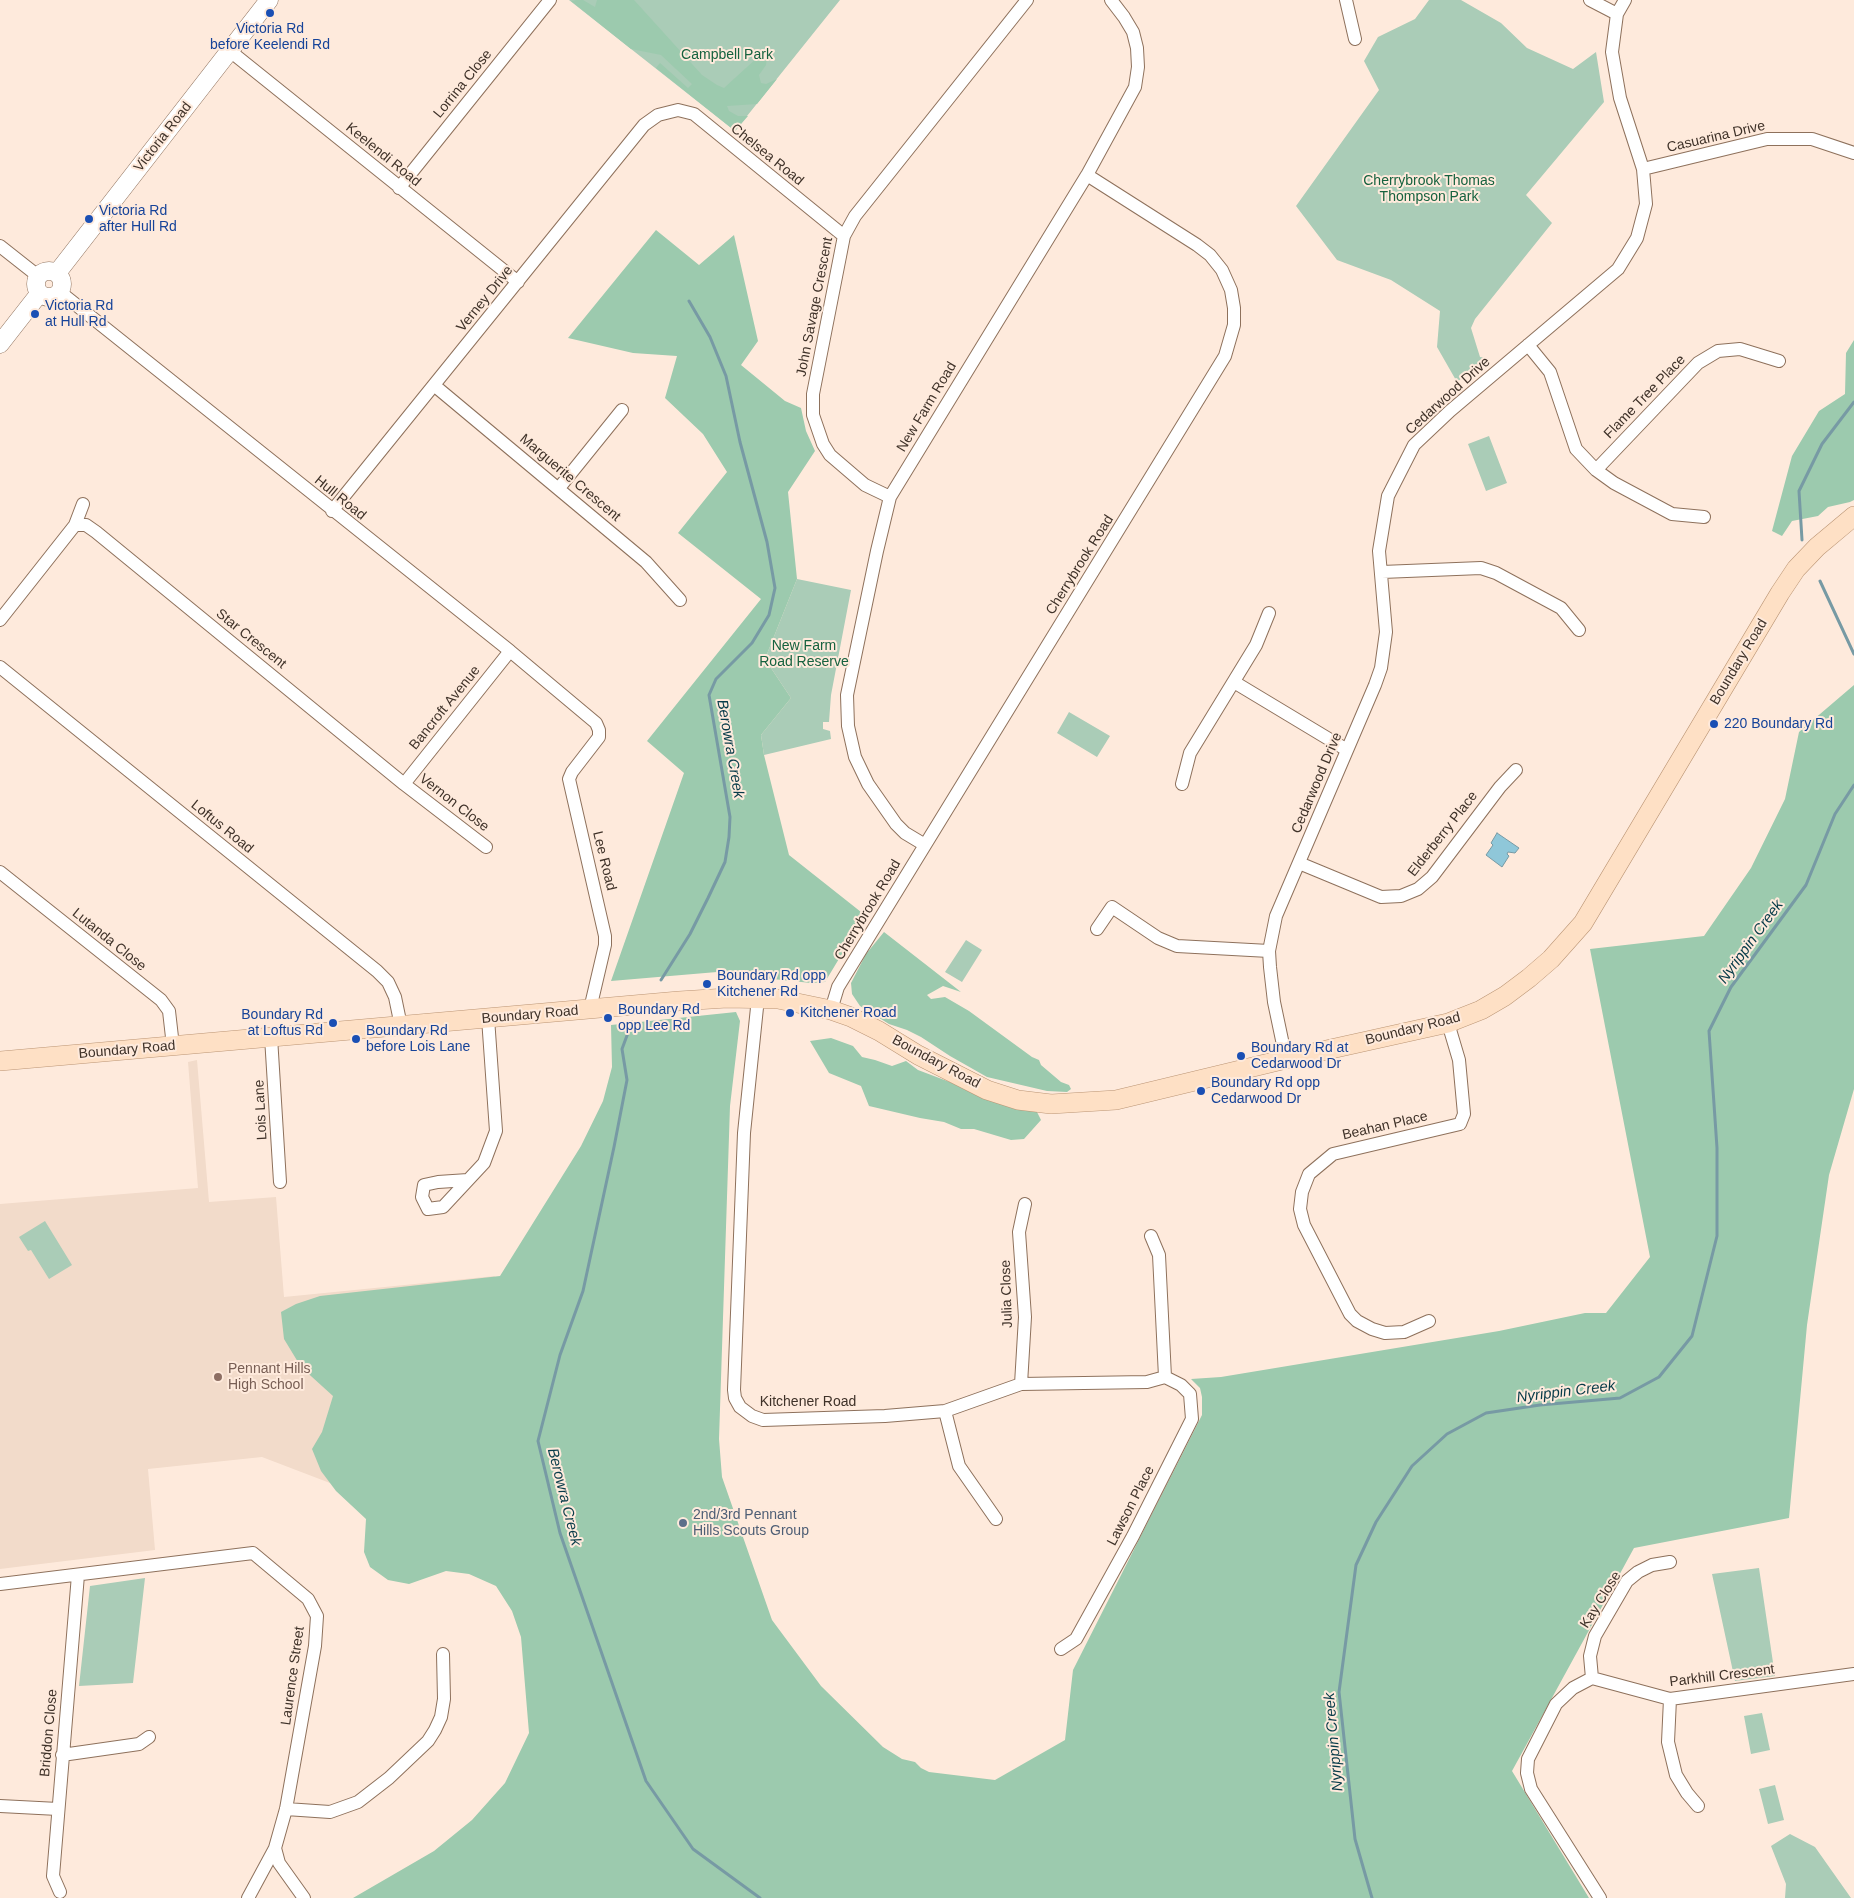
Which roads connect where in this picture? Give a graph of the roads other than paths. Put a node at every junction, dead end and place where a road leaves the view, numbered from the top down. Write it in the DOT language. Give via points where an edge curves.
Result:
graph roads {
  1 [pos="269,0"];
  2 [pos="550,0"];
  3 [pos="1027,0"];
  4 [pos="1111,0"];
  5 [pos="1346,0"];
  6 [pos="1590,0"];
  7 [pos="1625,0"];
  8 [pos="1618,14"];
  9 [pos="1355,39"];
  10 [pos="230,51"];
  11 [pos="666,112"];
  12 [pos="1854,153"];
  13 [pos="1642,169"];
  14 [pos="1087,175"];
  15 [pos="399,188"];
  16 [pos="844,236"];
  17 [pos="0,246"];
  18 [pos="57,273"];
  19 [pos="38,276"];
  20 [pos="518,282"];
  21 [pos="60,292"];
  22 [pos="40,294"];
  23 [pos="0,344"];
  24 [pos="1528,345"];
  25 [pos="1779,361"];
  26 [pos="435,386"];
  27 [pos="622,410"];
  28 [pos="1596,470"];
  29 [pos="559,488"];
  30 [pos="890,498"];
  31 [pos="83,504"];
  32 [pos="332,511"];
  33 [pos="1854,516"];
  34 [pos="1704,517"];
  35 [pos="75,525"];
  36 [pos="1382,572"];
  37 [pos="680,600"];
  38 [pos="1269,613"];
  39 [pos="0,620"];
  40 [pos="1579,630"];
  41 [pos="510,651"];
  42 [pos="0,667"];
  43 [pos="1234,682"];
  44 [pos="599,730"];
  45 [pos="1347,750"];
  46 [pos="1516,770"];
  47 [pos="404,784"];
  48 [pos="1182,784"];
  49 [pos="925,845"];
  50 [pos="486,847"];
  51 [pos="1299,863"];
  52 [pos="0,872"];
  53 [pos="1097,929"];
  54 [pos="1269,951"];
  55 [pos="758,998"];
  56 [pos="590,1009"];
  57 [pos="831,1010"];
  58 [pos="488,1018"];
  59 [pos="1448,1023"];
  60 [pos="401,1026"];
  61 [pos="271,1037"];
  62 [pos="173,1046"];
  63 [pos="1286,1059"];
  64 [pos="0,1061"];
  65 [pos="468,1180"];
  66 [pos="280,1182"];
  67 [pos="1025,1204"];
  68 [pos="1151,1236"];
  69 [pos="1429,1321"];
  70 [pos="1165,1377"];
  71 [pos="1021,1384"];
  72 [pos="945,1411"];
  73 [pos="996,1519"];
  74 [pos="1670,1562"];
  75 [pos="78,1575"];
  76 [pos="0,1584"];
  77 [pos="1062,1649"];
  78 [pos="443,1654"];
  79 [pos="1854,1674"];
  80 [pos="1592,1678"];
  81 [pos="1670,1700"];
  82 [pos="149,1736"];
  83 [pos="62,1755"];
  84 [pos="0,1806"];
  85 [pos="1698,1806"];
  86 [pos="286,1809"];
  87 [pos="58,1810"];
  88 [pos="275,1848"];
  89 [pos="60,1892"];
  90 [pos="248,1898"];
  91 [pos="304,1898"];
  92 [pos="1600,1898"];
  1 -- 10 [label="street, Victoria Road"];
  2 -- 15 [label="street, Lorrina Close"];
  3 -- 16 [label="street, John Savage Crescent" via="856,216"];
  4 -- 14 [label="street, New Farm Road" via="1133,32 1138,67 1135,87"];
  5 -- 9 [label="street"];
  6 -- 8 [label="street"];
  7 -- 8 [label="street, Cedarwood Drive"];
  8 -- 13 [label="street, Cedarwood Drive" via="1612,52 1620,98"];
  10 -- 15 [label="street, Keelendi Road"];
  10 -- 18 [label="street, Victoria Road"];
  11 -- 16 [label="street, Chelsea Road" via="678,110 694,114"];
  11 -- 20 [label="street, Verney Drive" via="644,125"];
  12 -- 13 [label="street, Casuarina Drive" via="1812,139 1767,139"];
  13 -- 24 [label="street, Cedarwood Drive" via="1646,204 1637,238 1618,268"];
  14 -- 30 [label="street, New Farm Road"];
  14 -- 49 [label="street, Cherrybrook Road" via="1210,256 1222,270 1231,290 1234,325 1225,356"];
  15 -- 20 [label="street, Keelendi Road"];
  16 -- 30 [label="street, John Savage Crescent" via="813,394 813,415 830,455 864,486"];
  17 -- 19 [label="street"];
  18 -- 19 [label="street" via="45,272"];
  18 -- 21 [label="street" via="63,284"];
  19 -- 22 [label="street" via="35,284"];
  20 -- 26 [label="street, Verney Drive"];
  21 -- 22 [label="street" via="50,298"];
  21 -- 32 [label="street, Hull Road"];
  22 -- 23 [label="street"];
  24 -- 28 [label="street" via="1550,372 1576,449"];
  24 -- 36 [label="street, Cedarwood Drive" via="1414,445 1388,496 1380,551"];
  25 -- 28 [label="street, Flame Tree Place" via="1740,349 1718,351 1698,363"];
  26 -- 29 [label="street, Marguerite Crescent"];
  26 -- 32 [label="street, Verney Drive"];
  27 -- 29 [label="street"];
  28 -- 34 [label="street" via="1672,514"];
  29 -- 37 [label="street, Marguerite Crescent" via="646,562"];
  30 -- 49 [label="street, New Farm Road" via="850,679 848,726 855,757 868,784 905,833"];
  31 -- 35 [label="street"];
  32 -- 41 [label="street, Hull Road"];
  33 -- 59 [label="main road, Boundary Road" via="1817,547 1796,569 1780,593 1583,923 1551,959 1505,996"];
  35 -- 39 [label="street"];
  35 -- 47 [label="street, Star Crescent" via="86,525 96,532"];
  36 -- 40 [label="street" via="1480,568 1496,573 1561,608"];
  36 -- 45 [label="street, Cedarwood Drive" via="1386,617 1384,651 1375,684"];
  38 -- 43 [label="street" via="1256,645"];
  41 -- 44 [label="street, Hull Road" via="593,719"];
  41 -- 47 [label="street, Bancroft Avenue"];
  42 -- 60 [label="street, Loftus Road" via="377,971 388,982 395,997"];
  43 -- 45 [label="street"];
  43 -- 48 [label="street" via="1190,754"];
  44 -- 56 [label="street, Lee Road" via="597,740 572,772 569,782 606,936"];
  45 -- 51 [label="street, Cedarwood Drive"];
  46 -- 51 [label="street, Elderberry Place" via="1432,877 1418,889 1401,896 1380,897"];
  47 -- 50 [label="street, Vernon Close"];
  49 -- 57 [label="street, Cherrybrook Road" via="838,987"];
  51 -- 54 [label="street, Cedarwood Drive" via="1276,916"];
  52 -- 62 [label="street, Lutanda Close" via="161,1000 169,1011"];
  53 -- 54 [label="street" via="1112,907 1158,938 1177,946"];
  54 -- 63 [label="street, Cedarwood Drive" via="1271,984"];
  55 -- 56 [label="main road, Boundary Road" via="718,998"];
  55 -- 57 [label="main road, Boundary Road" via="778,998"];
  55 -- 72 [label="street, Kitchener Road" via="744,1133 735,1398 744,1411 763,1420"];
  56 -- 58 [label="main road, Boundary Road"];
  57 -- 63 [label="main road, Boundary Road" via="851,1016 987,1090 1018,1100 1051,1104 1116,1100"];
  58 -- 60 [label="main road, Boundary Road"];
  58 -- 65 [label="street" via="496,1130 484,1163"];
  59 -- 63 [label="main road, Boundary Road"];
  59 -- 69 [label="street, Beahan Place" via="1459,1060 1464,1114 1460,1124 1333,1154 1309,1174 1300,1209 1304,1225 1350,1314 1357,1321 1385,1333 1404,1332"];
  60 -- 61 [label="main road, Boundary Road"];
  61 -- 62 [label="main road, Boundary Road"];
  61 -- 66 [label="street, Lois Lane"];
  62 -- 64 [label="main road, Boundary Road"];
  67 -- 71 [label="street, Julia Close" via="1019,1232 1025,1317"];
  68 -- 70 [label="street" via="1159,1255"];
  70 -- 71 [label="street, Kitchener Road" via="1147,1382"];
  70 -- 77 [label="street, Lawson Place" via="1182,1385 1190,1394 1192,1419 1076,1639"];
  71 -- 72 [label="street, Kitchener Road"];
  72 -- 73 [label="street" via="959,1466"];
  74 -- 80 [label="street, Kay Close" via="1652,1565 1627,1582 1595,1636 1590,1656"];
  75 -- 76 [label="street, Laurence Street"];
  75 -- 83 [label="street, Briddon Close"];
  75 -- 86 [label="street, Laurence Street" via="253,1553 308,1599 317,1616 315,1646"];
  78 -- 86 [label="street" via="441,1718 428,1741 358,1802 330,1812"];
  79 -- 81 [label="street, Parkhill Crescent"];
  80 -- 81 [label="street, Parkhill Crescent"];
  80 -- 92 [label="street" via="1573,1688 1556,1704 1528,1759 1527,1773 1531,1790"];
  81 -- 85 [label="street" via="1668,1742 1676,1775"];
  82 -- 83 [label="street" via="139,1744"];
  83 -- 87 [label="street, Briddon Close"];
  84 -- 87 [label="street"];
  86 -- 88 [label="street, Laurence Street"];
  87 -- 89 [label="street, Briddon Close" via="53,1876"];
  88 -- 90 [label="street, Laurence Street"];
  88 -- 91 [label="street" via="279,1863"];
}
